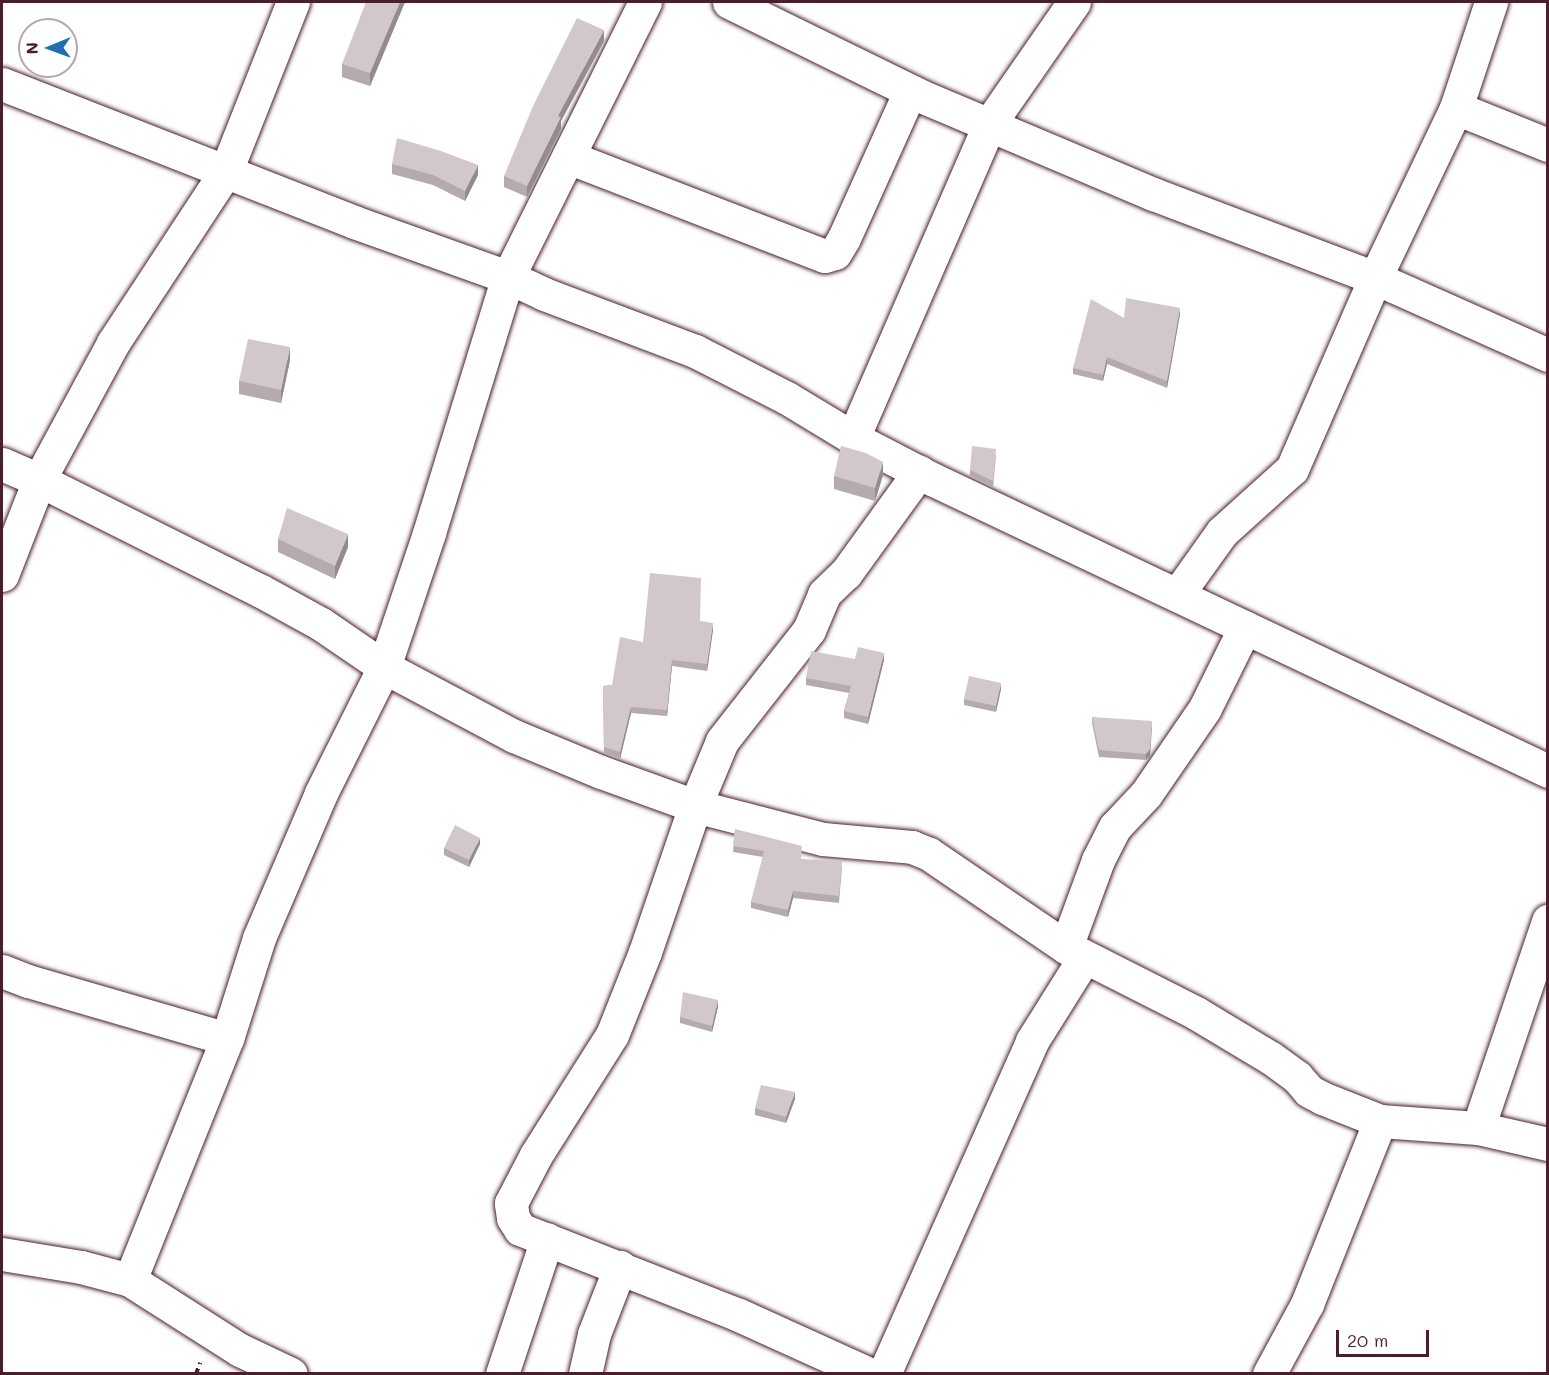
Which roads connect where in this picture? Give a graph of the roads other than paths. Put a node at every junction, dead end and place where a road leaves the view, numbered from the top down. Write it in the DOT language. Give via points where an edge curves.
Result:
graph roads {
  1 [pos="293,2"];
  2 [pos="645,2"];
  3 [pos="729,2"];
  4 [pos="1074,2"];
  5 [pos="1491,2"];
  6 [pos="2,84"];
  7 [pos="910,90"];
  8 [pos="1456,108"];
  9 [pos="990,123"];
  10 [pos="1548,144"];
  11 [pos="568,158"];
  12 [pos="226,171"];
  13 [pos="508,277"];
  14 [pos="1375,278"];
  15 [pos="1548,355"];
  16 [pos="853,438"];
  17 [pos="2,464"];
  18 [pos="920,472"];
  19 [pos="39,480"];
  20 [pos="2,575"];
  21 [pos="1177,595"];
  22 [pos="1245,627"];
  23 [pos="384,667"];
  24 [pos="1548,771"];
  25 [pos="695,806"];
  26 [pos="1548,921"];
  27 [pos="1075,952"];
  28 [pos="2,971"];
  29 [pos="227,1039"];
  30 [pos="1380,1121"];
  31 [pos="1478,1128"];
  32 [pos="1548,1144"];
  33 [pos="547,1239"];
  34 [pos="2,1254"];
  35 [pos="621,1267"];
  36 [pos="130,1280"];
  37 [pos="291,1374"];
  38 [pos="502,1374"];
  39 [pos="585,1374"];
  40 [pos="869,1374"];
  41 [pos="884,1374"];
  42 [pos="1269,1374"];
  1 -- 12 [label="street"];
  2 -- 11 [label="street"];
  3 -- 7 [label="street"];
  4 -- 9 [label="street"];
  5 -- 8 [label="street"];
  6 -- 12 [label="street"];
  7 -- 9 [label="street"];
  7 -- 11 [label="street" via="844,238 835,253 825,256"];
  8 -- 10 [label="street"];
  8 -- 14 [label="street"];
  9 -- 14 [label="street" via="1153,194"];
  9 -- 16 [label="street"];
  11 -- 13 [label="street"];
  12 -- 13 [label="street"];
  12 -- 19 [label="street" via="113,343"];
  13 -- 16 [label="street" via="695,351 787,398"];
  13 -- 23 [label="street"];
  14 -- 15 [label="street"];
  14 -- 21 [label="street" via="1292,469 1222,532"];
  16 -- 18 [label="street"];
  17 -- 19 [label="street"];
  18 -- 21 [label="street"];
  18 -- 25 [label="street" via="846,573 824,594 809,630 722,741"];
  19 -- 20 [label="street"];
  19 -- 23 [label="street" via="261,591"];
  21 -- 22 [label="street"];
  22 -- 24 [label="street"];
  22 -- 27 [label="street" via="1205,708 1146,794 1115,827 1098,860"];
  23 -- 25 [label="street" via="514,735"];
  23 -- 29 [label="street" via="321,793 259,938"];
  25 -- 27 [label="street" via="823,839 912,846"];
  25 -- 33 [label="street" via="612,1035 536,1155 511,1203 513,1218 520,1229"];
  26 -- 31 [label="street"];
  27 -- 30 [label="street" via="1196,1013 1271,1059 1309,1091"];
  27 -- 41 [label="street"];
  28 -- 29 [label="street"];
  29 -- 36 [label="street"];
  30 -- 31 [label="street"];
  30 -- 42 [label="street" via="1307,1304"];
  31 -- 32 [label="street"];
  33 -- 35 [label="street"];
  33 -- 38 [label="street"];
  34 -- 36 [label="street"];
  35 -- 39 [label="street" via="594,1334"];
  35 -- 40 [label="street"];
  36 -- 37 [label="street" via="240,1350"];
}
